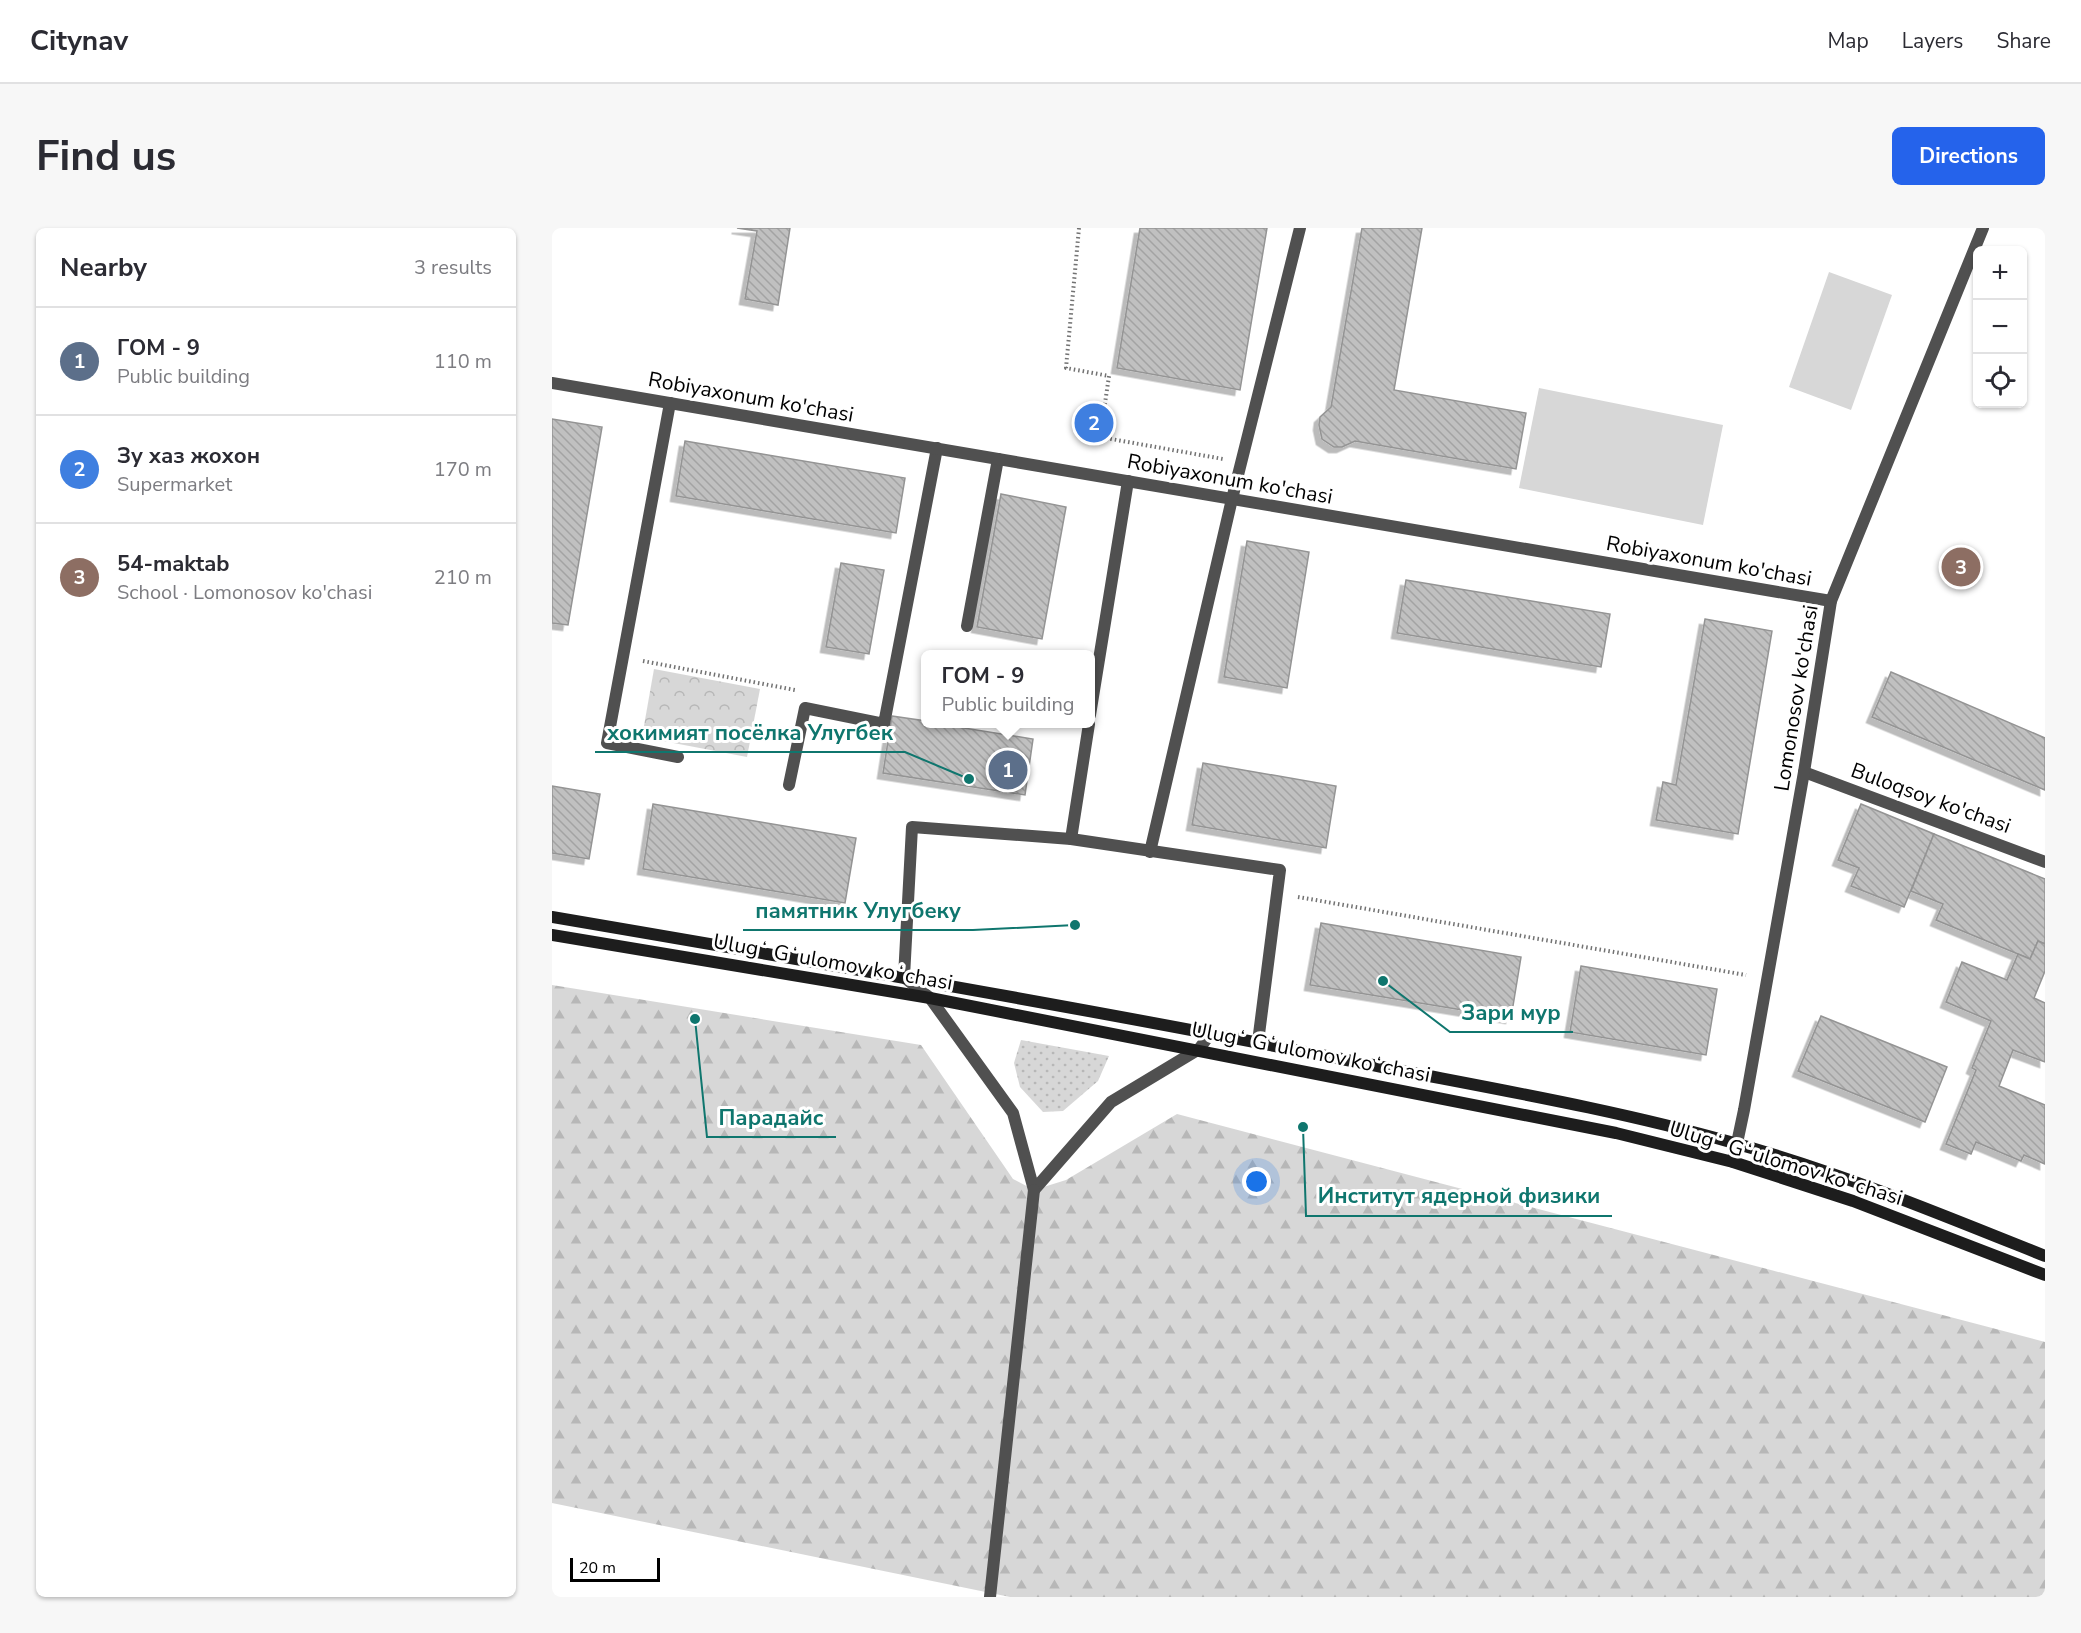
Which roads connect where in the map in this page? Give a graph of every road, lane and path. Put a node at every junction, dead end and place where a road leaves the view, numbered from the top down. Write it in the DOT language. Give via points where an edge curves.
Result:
graph roads {
  1 [pos="1079,228"];
  2 [pos="1300,228"];
  3 [pos="1983,228"];
  4 [pos="552,383"];
  5 [pos="670,403"];
  6 [pos="938,448"];
  7 [pos="998,459"];
  8 [pos="1241,462"];
  9 [pos="1128,481"];
  10 [pos="1232,499"];
  11 [pos="1830,601"];
  12 [pos="967,626"];
  13 [pos="622,657"];
  14 [pos="1095,684"];
  15 [pos="806,692"];
  16 [pos="1088,728"];
  17 [pos="678,757"];
  18 [pos="1804,772"];
  19 [pos="789,785"];
  20 [pos="1071,839"];
  21 [pos="1150,852"];
  22 [pos="2045,862"];
  23 [pos="1277,894"];
  24 [pos="552,917"];
  25 [pos="552,935"];
  26 [pos="904,977"];
  27 [pos="1768,979"];
  28 [pos="930,998"];
  29 [pos="1211,1033"];
  30 [pos="1258,1042"];
  31 [pos="1199,1049"];
  32 [pos="1737,1143"];
  33 [pos="1733,1162"];
  34 [pos="1034,1190"];
  35 [pos="2045,1256"];
  36 [pos="2045,1275"];
  37 [pos="990,1597"];
  1 -- 8 [label="path" via="1066,368 1109,376 1100,437"];
  2 -- 8 [label="street"];
  3 -- 11 [label="street, Lomonosov ko'chasi"];
  4 -- 5 [label="street, Robiyaxonum ko'chasi"];
  5 -- 6 [label="street, Robiyaxonum ko'chasi"];
  5 -- 13 [label="street"];
  6 -- 7 [label="street, Robiyaxonum ko'chasi"];
  6 -- 19 [label="street" via="884,724 805,708"];
  7 -- 9 [label="street, Robiyaxonum ko'chasi"];
  7 -- 12 [label="street"];
  8 -- 10 [label="street"];
  9 -- 10 [label="street, Robiyaxonum ko'chasi"];
  9 -- 14 [label="street"];
  10 -- 11 [label="street, Robiyaxonum ko'chasi"];
  10 -- 21 [label="street"];
  11 -- 18 [label="street, Lomonosov ko'chasi"];
  13 -- 15 [label="path"];
  13 -- 17 [label="street" via="607,743"];
  16 -- 20 [label="street"];
  18 -- 22 [label="street, Buloqsoy ko'chasi"];
  18 -- 27 [label="street, Lomonosov ko'chasi"];
  20 -- 21 [label="street"];
  20 -- 26 [label="street" via="912,827"];
  21 -- 23 [label="street" via="1280,870"];
  23 -- 27 [label="path"];
  23 -- 30 [label="street"];
  24 -- 26 [label="main road, Ulugʻ Gʻulomov koʻchasi"];
  25 -- 28 [label="main road, Ulugʻ Gʻulomov koʻchasi"];
  26 -- 28 [label="street"];
  26 -- 29 [label="main road, Ulugʻ Gʻulomov koʻchasi"];
  27 -- 32 [label="street, Lomonosov ko'chasi"];
  28 -- 31 [label="main road, Ulugʻ Gʻulomov koʻchasi"];
  28 -- 34 [label="street" via="1012,1113"];
  29 -- 30 [label="main road, Ulugʻ Gʻulomov koʻchasi"];
  29 -- 31 [label="street"];
  30 -- 32 [label="main road, Ulugʻ Gʻulomov koʻchasi" via="1624,1114"];
  31 -- 33 [label="main road, Ulugʻ Gʻulomov koʻchasi" via="1616,1132"];
  31 -- 34 [label="street" via="1111,1102"];
  32 -- 33 [label="street, Lomonosov ko'chasi"];
  32 -- 35 [label="main road, Ulugʻ Gʻulomov koʻchasi" via="1863,1185"];
  33 -- 36 [label="main road, Ulugʻ Gʻulomov koʻchasi" via="1853,1201"];
  34 -- 37 [label="street"];
}
